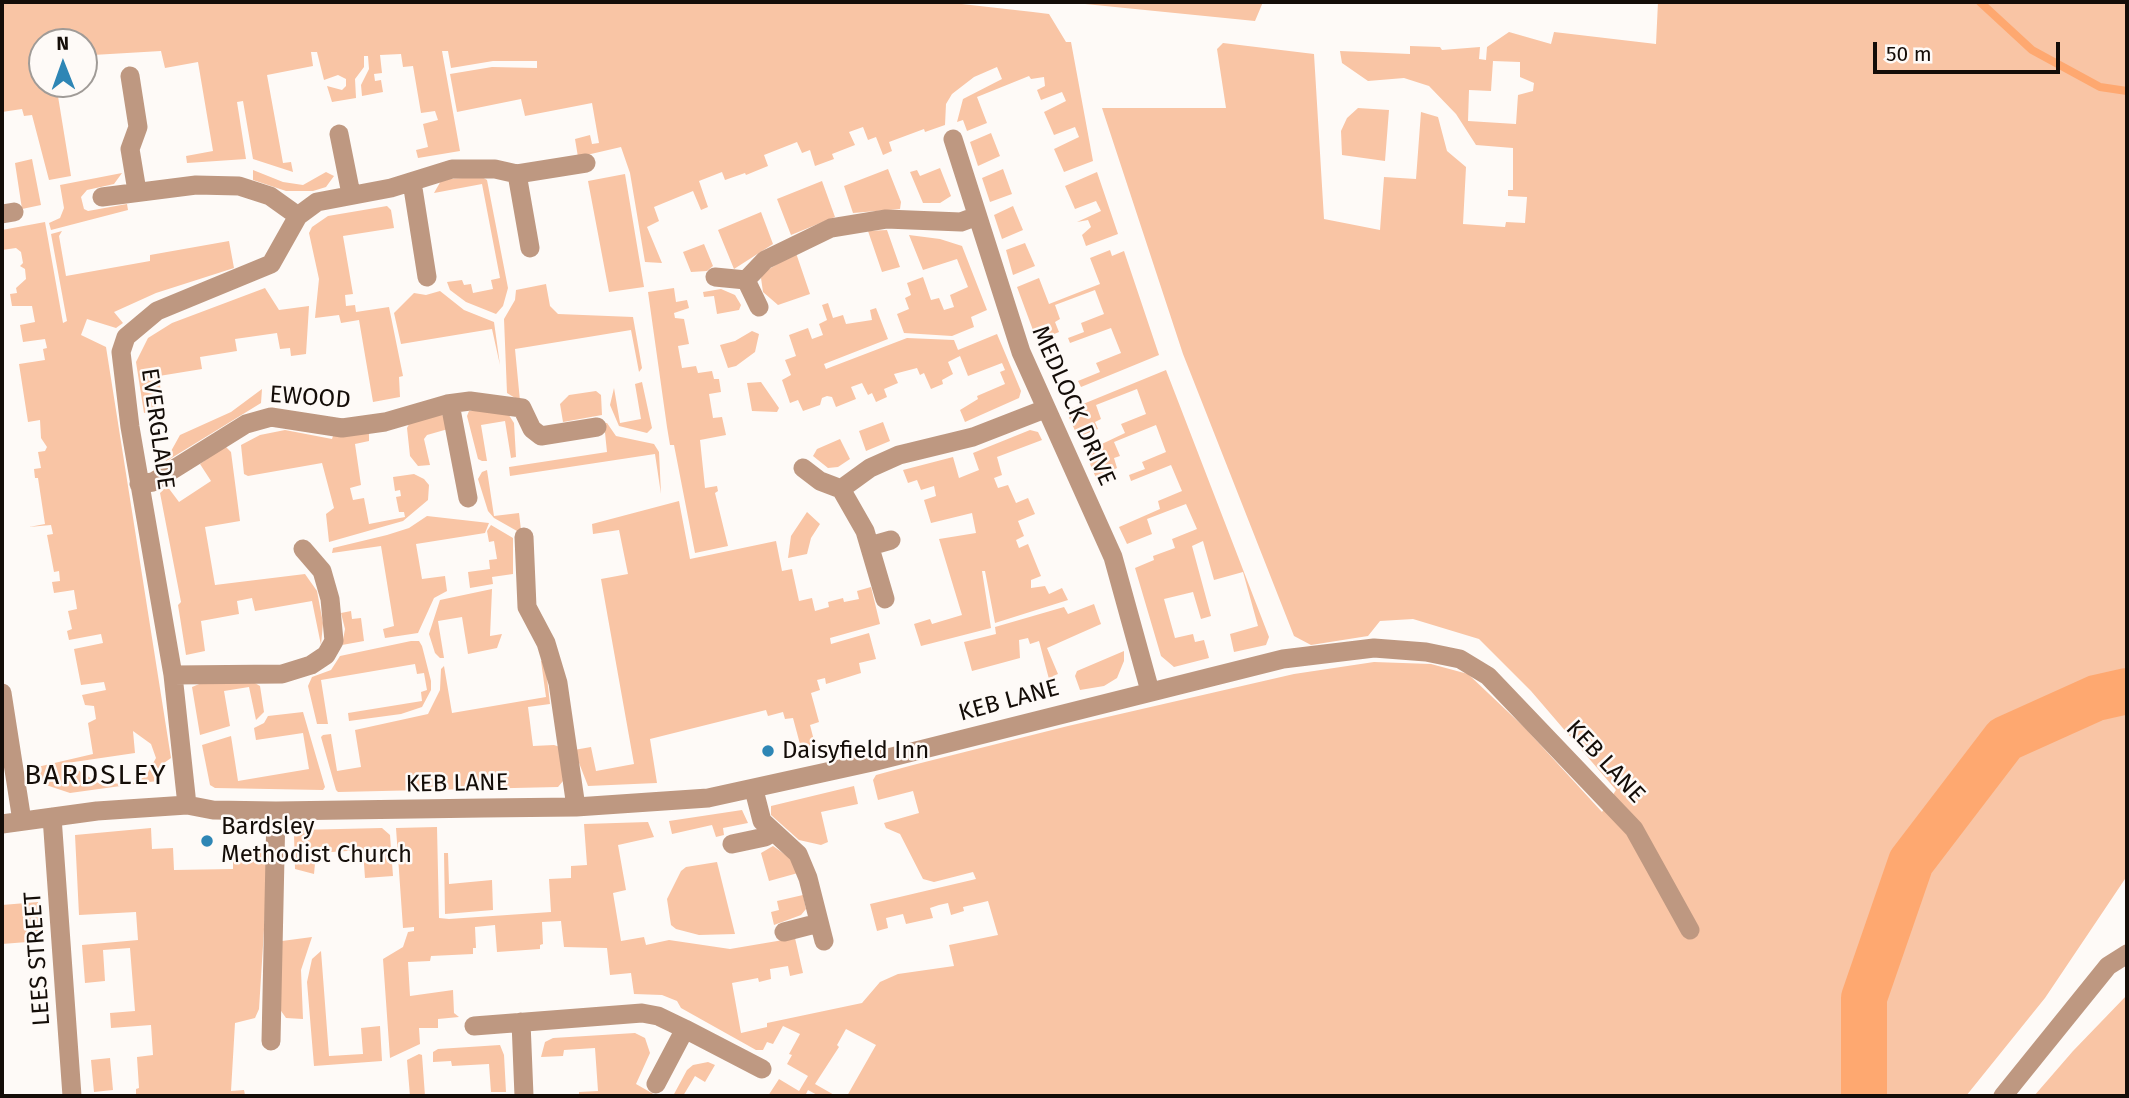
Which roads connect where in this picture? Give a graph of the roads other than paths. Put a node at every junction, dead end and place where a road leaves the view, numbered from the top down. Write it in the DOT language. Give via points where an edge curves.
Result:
graph roads {
  1 [pos="130,76"];
  2 [pos="339,134"];
  3 [pos="953,139"];
  4 [pos="586,163"];
  5 [pos="517,174"];
  6 [pos="412,182"];
  7 [pos="137,191"];
  8 [pos="351,194"];
  9 [pos="102,197"];
  10 [pos="298,216"];
  11 [pos="976,216"];
  12 [pos="530,248"];
  13 [pos="427,277"];
  14 [pos="715,277"];
  15 [pos="746,280"];
  16 [pos="758,307"];
  17 [pos="450,404"];
  18 [pos="1045,408"];
  19 [pos="597,427"];
  20 [pos="803,468"];
  21 [pos="139,484"];
  22 [pos="841,489"];
  23 [pos="468,498"];
  24 [pos="524,537"];
  25 [pos="891,540"];
  26 [pos="870,546"];
  27 [pos="303,549"];
  28 [pos="885,599"];
  29 [pos="173,675"];
  30 [pos="1150,691"];
  31 [pos="2,693"];
  32 [pos="754,790"];
  33 [pos="187,804"];
  34 [pos="576,807"];
  35 [pos="276,811"];
  36 [pos="52,817"];
  37 [pos="22,821"];
  38 [pos="2,824"];
  39 [pos="774,832"];
  40 [pos="732,844"];
  41 [pos="1690,930"];
  42 [pos="784,932"];
  43 [pos="2127,954"];
  44 [pos="521,1022"];
  45 [pos="474,1026"];
  46 [pos="685,1029"];
  47 [pos="271,1041"];
  48 [pos="762,1069"];
  49 [pos="656,1084"];
  50 [pos="72,1096"];
  51 [pos="524,1096"];
  52 [pos="2003,1096"];
  1 -- 7 [label="street" via="138,127 130,149"];
  2 -- 8 [label="street"];
  3 -- 11 [label="street, MEDLOCK DRIVE"];
  4 -- 5 [label="street"];
  5 -- 6 [label="street" via="465,168"];
  5 -- 12 [label="street"];
  6 -- 8 [label="street"];
  6 -- 13 [label="street"];
  7 -- 9 [label="street"];
  7 -- 10 [label="street" via="239,186 270,196"];
  8 -- 10 [label="street" via="317,202"];
  10 -- 21 [label="street, EVERGLADE" via="271,264 157,310 126,337 121,352"];
  11 -- 15 [label="street" via="961,222 886,219 831,228 765,260"];
  11 -- 18 [label="street, MEDLOCK DRIVE" via="1021,352"];
  14 -- 15 [label="street"];
  15 -- 16 [label="street"];
  17 -- 19 [label="street, EWOOD" via="498,402 522,408 532,429 541,436"];
  17 -- 21 [label="street, EWOOD" via="342,428 290,418 258,419 153,482"];
  17 -- 23 [label="street"];
  18 -- 22 [label="street" via="973,437 899,455"];
  18 -- 30 [label="street, MEDLOCK DRIVE" via="1113,557"];
  20 -- 22 [label="street"];
  21 -- 29 [label="street, EVERGLADE"];
  22 -- 26 [label="street"];
  24 -- 34 [label="street" via="527,607 546,643 558,683"];
  25 -- 26 [label="street"];
  26 -- 28 [label="street"];
  27 -- 29 [label="street" via="322,571 330,599 334,641 326,655 311,666 282,674"];
  29 -- 33 [label="street, EVERGLADE"];
  30 -- 32 [label="street, KEB LANE"];
  30 -- 41 [label="street, KEB LANE" via="1283,659 1374,648 1460,659 1488,676 1634,829"];
  31 -- 37 [label="street"];
  32 -- 34 [label="street, KEB LANE"];
  32 -- 39 [label="street" via="762,821"];
  33 -- 35 [label="street, KEB LANE" via="213,810"];
  33 -- 36 [label="street, KEB LANE"];
  34 -- 35 [label="street, KEB LANE"];
  35 -- 47 [label="street"];
  36 -- 37 [label="street, KEB LANE"];
  36 -- 50 [label="street, LEES STREET"];
  37 -- 38 [label="street, KEB LANE"];
  39 -- 40 [label="street"];
  39 -- 42 [label="street" via="797,854 822,932"];
  43 -- 52 [label="street" via="2108,966"];
  44 -- 45 [label="street"];
  44 -- 46 [label="street" via="642,1013"];
  44 -- 51 [label="street"];
  46 -- 48 [label="street"];
  46 -- 49 [label="street"];
}
